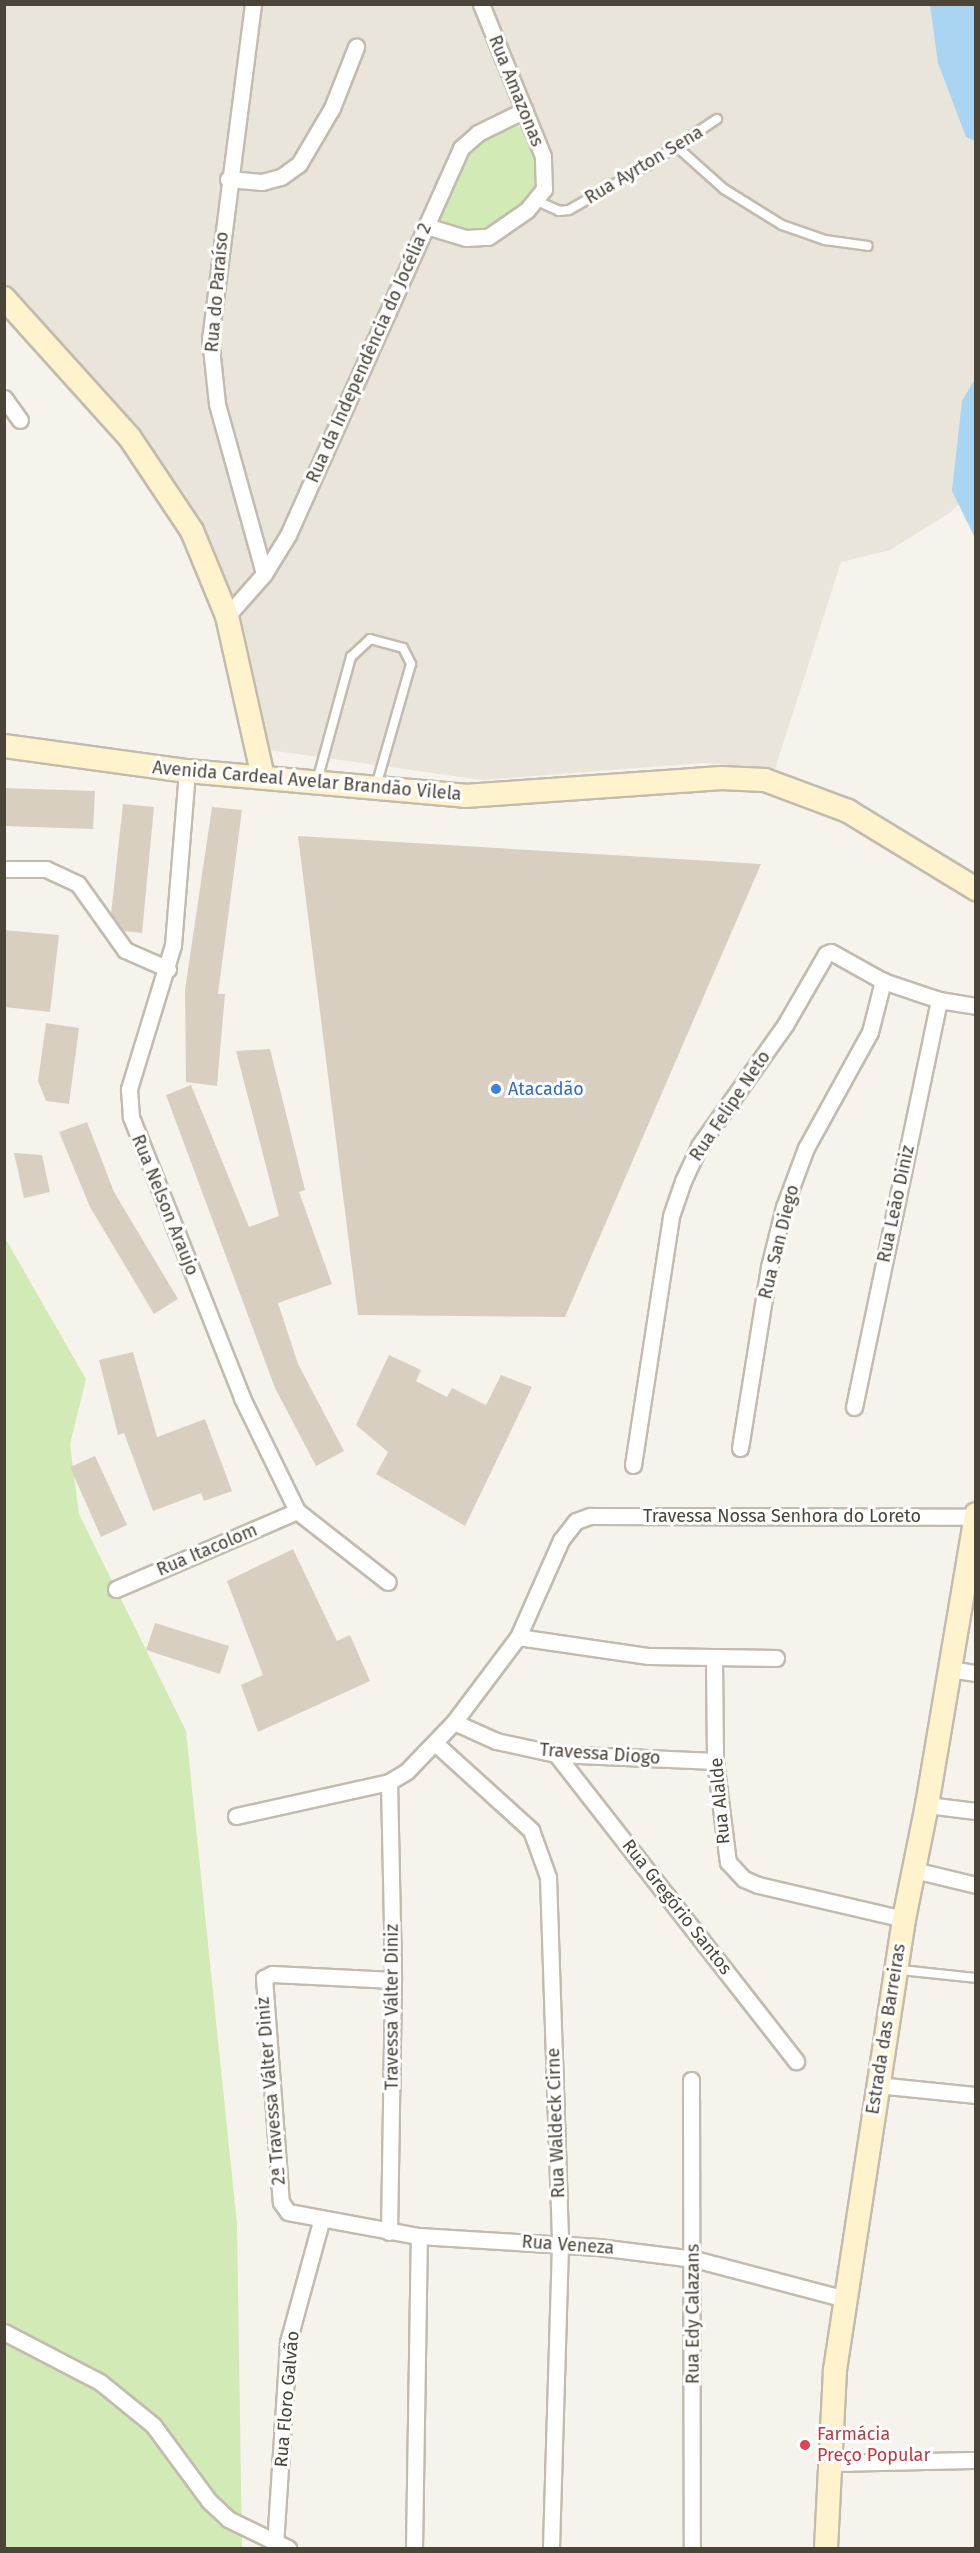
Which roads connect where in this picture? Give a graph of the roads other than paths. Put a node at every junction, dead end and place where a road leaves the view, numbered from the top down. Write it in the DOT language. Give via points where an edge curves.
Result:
graph roads {
  1 [pos="253,4"];
  2 [pos="481,4"];
  3 [pos="356,47"];
  4 [pos="525,110"];
  5 [pos="717,119"];
  6 [pos="677,147"];
  7 [pos="228,178"];
  8 [pos="537,201"];
  9 [pos="426,226"];
  10 [pos="868,246"];
  11 [pos="4,298"];
  12 [pos="4,398"];
  13 [pos="20,420"];
  14 [pos="264,574"];
  15 [pos="227,616"];
  16 [pos="4,746"];
  17 [pos="187,771"];
  18 [pos="263,777"];
  19 [pos="316,784"];
  20 [pos="375,790"];
  21 [pos="4,868"];
  22 [pos="949,871"];
  23 [pos="975,876"];
  24 [pos="975,889"];
  25 [pos="168,969"];
  26 [pos="883,981"];
  27 [pos="939,1000"];
  28 [pos="975,1006"];
  29 [pos="854,1407"];
  30 [pos="740,1449"];
  31 [pos="633,1465"];
  32 [pos="297,1510"];
  33 [pos="975,1515"];
  34 [pos="388,1582"];
  35 [pos="116,1589"];
  36 [pos="518,1637"];
  37 [pos="776,1658"];
  38 [pos="714,1660"];
  39 [pos="950,1669"];
  40 [pos="975,1673"];
  41 [pos="454,1722"];
  42 [pos="435,1743"];
  43 [pos="556,1754"];
  44 [pos="716,1761"];
  45 [pos="389,1782"];
  46 [pos="927,1805"];
  47 [pos="975,1811"];
  48 [pos="236,1816"];
  49 [pos="914,1870"];
  50 [pos="975,1885"];
  51 [pos="904,1919"];
  52 [pos="895,1970"];
  53 [pos="975,1978"];
  54 [pos="393,1980"];
  55 [pos="796,2061"];
  56 [pos="691,2080"];
  57 [pos="877,2085"];
  58 [pos="975,2095"];
  59 [pos="288,2212"];
  60 [pos="321,2221"];
  61 [pos="389,2232"];
  62 [pos="419,2236"];
  63 [pos="560,2244"];
  64 [pos="694,2259"];
  65 [pos="845,2299"];
  66 [pos="4,2332"];
  67 [pos="975,2460"];
  68 [pos="829,2463"];
  69 [pos="279,2547"];
  70 [pos="414,2548"];
  71 [pos="551,2548"];
  72 [pos="692,2548"];
  73 [pos="826,2548"];
  1 -- 7 [label="street, Rua do Paraíso"];
  2 -- 4 [label="street, Rua Amazonas"];
  3 -- 7 [label="street" via="327,118 299,164 281,177 261,182"];
  4 -- 8 [label="street, Rua Amazonas" via="546,178"];
  4 -- 9 [label="street, Rua da Independência do Jocélia 2" via="469,138"];
  5 -- 6 [label="lane, Rua Ayrton Sena"];
  6 -- 8 [label="lane, Rua Ayrton Sena" via="568,210 559,211"];
  6 -- 10 [label="lane" via="724,189 782,225 825,240"];
  7 -- 14 [label="street, Rua do Paraíso" via="210,338 211,368"];
  8 -- 9 [label="street" via="503,230 478,240"];
  9 -- 14 [label="street, Rua da Independência do Jocélia 2" via="288,535"];
  11 -- 15 [label="main road" via="155,470 192,531"];
  12 -- 13 [label="street"];
  14 -- 15 [label="street, Rua da Independência do Jocélia 2"];
  15 -- 18 [label="main road"];
  16 -- 17 [label="main road, Avenida Cardeal Avelar Brandão Vilela"];
  17 -- 18 [label="main road, Avenida Cardeal Avelar Brandão Vilela"];
  17 -- 25 [label="street, Rua Nelson Araujo"];
  18 -- 19 [label="main road, Avenida Cardeal Avelar Brandão Vilela"];
  19 -- 20 [label="main road, Avenida Cardeal Avelar Brandão Vilela"];
  19 -- 20 [label="lane" via="351,657 370,639 403,648 411,664"];
  20 -- 22 [label="main road, Avenida Cardeal Avelar Brandão Vilela" via="511,795 754,779 820,798"];
  21 -- 25 [label="street" via="46,869 78,884 126,950"];
  22 -- 23 [label="main road, Avenida Cardeal Avelar Brandão Vilela"];
  22 -- 24 [label="main road, Avenida Cardeal Avelar Brandão Vilela"];
  25 -- 32 [label="street, Rua Nelson Araujo" via="132,1075 131,1117 242,1398"];
  26 -- 27 [label="street, Rua Felipe Neto"];
  26 -- 30 [label="street, Rua San Diego" via="870,1032 806,1148 784,1208 769,1267"];
  26 -- 31 [label="street, Rua Felipe Neto" via="831,952 826,954 785,1025 699,1146 671,1216"];
  27 -- 28 [label="street, Rua Felipe Neto"];
  27 -- 29 [label="street, Rua Leão Diniz"];
  32 -- 34 [label="street, Rua Nelson Araujo"];
  32 -- 35 [label="street, Rua Itacolom"];
  33 -- 36 [label="street, Travessa Nossa Senhora do Loreto" via="590,1516 576,1521 561,1540"];
  33 -- 39 [label="main road, Estrada das Barreiras"];
  36 -- 38 [label="street" via="591,1651"];
  36 -- 41 [label="street"];
  37 -- 38 [label="street"];
  38 -- 44 [label="street, Rua Alalde"];
  39 -- 40 [label="street"];
  39 -- 46 [label="main road, Estrada das Barreiras"];
  41 -- 42 [label="street"];
  41 -- 43 [label="street, Travessa Diogo" via="496,1742"];
  42 -- 45 [label="street"];
  42 -- 63 [label="street, Rua Waldeck Cirne" via="508,1806 531,1830 544,1854 550,1911"];
  43 -- 44 [label="street, Travessa Diogo"];
  43 -- 55 [label="street, Rua Gregório Santos"];
  44 -- 51 [label="street, Rua Alalde" via="723,1850 744,1879"];
  45 -- 48 [label="street"];
  45 -- 54 [label="street, Travessa Válter Diniz"];
  46 -- 47 [label="street"];
  46 -- 49 [label="main road, Estrada das Barreiras"];
  49 -- 50 [label="street"];
  49 -- 51 [label="main road, Estrada das Barreiras"];
  51 -- 52 [label="main road, Estrada das Barreiras"];
  52 -- 53 [label="lane"];
  52 -- 57 [label="main road, Estrada das Barreiras"];
  54 -- 59 [label="street, 2ª Travessa Válter Diniz" via="272,1974 264,1978 281,2202"];
  54 -- 61 [label="street, Travessa Válter Diniz"];
  56 -- 64 [label="street, Rua Edy Calazans"];
  57 -- 58 [label="street"];
  57 -- 65 [label="main road, Estrada das Barreiras"];
  59 -- 60 [label="street, Rua Veneza"];
  60 -- 61 [label="street, Rua Veneza"];
  60 -- 69 [label="street, Rua Floro Galvão" via="288,2342"];
  61 -- 62 [label="street, Rua Veneza"];
  62 -- 63 [label="street, Rua Veneza"];
  62 -- 70 [label="street"];
  63 -- 64 [label="street, Rua Veneza"];
  63 -- 71 [label="street, Rua Waldeck Cirne"];
  64 -- 65 [label="street, Rua Veneza"];
  64 -- 72 [label="street, Rua Edy Calazans"];
  65 -- 68 [label="main road, Estrada das Barreiras"];
  66 -- 69 [label="street" via="100,2382 153,2425 228,2519"];
  67 -- 68 [label="street"];
  68 -- 73 [label="main road, Estrada das Barreiras"];
}
